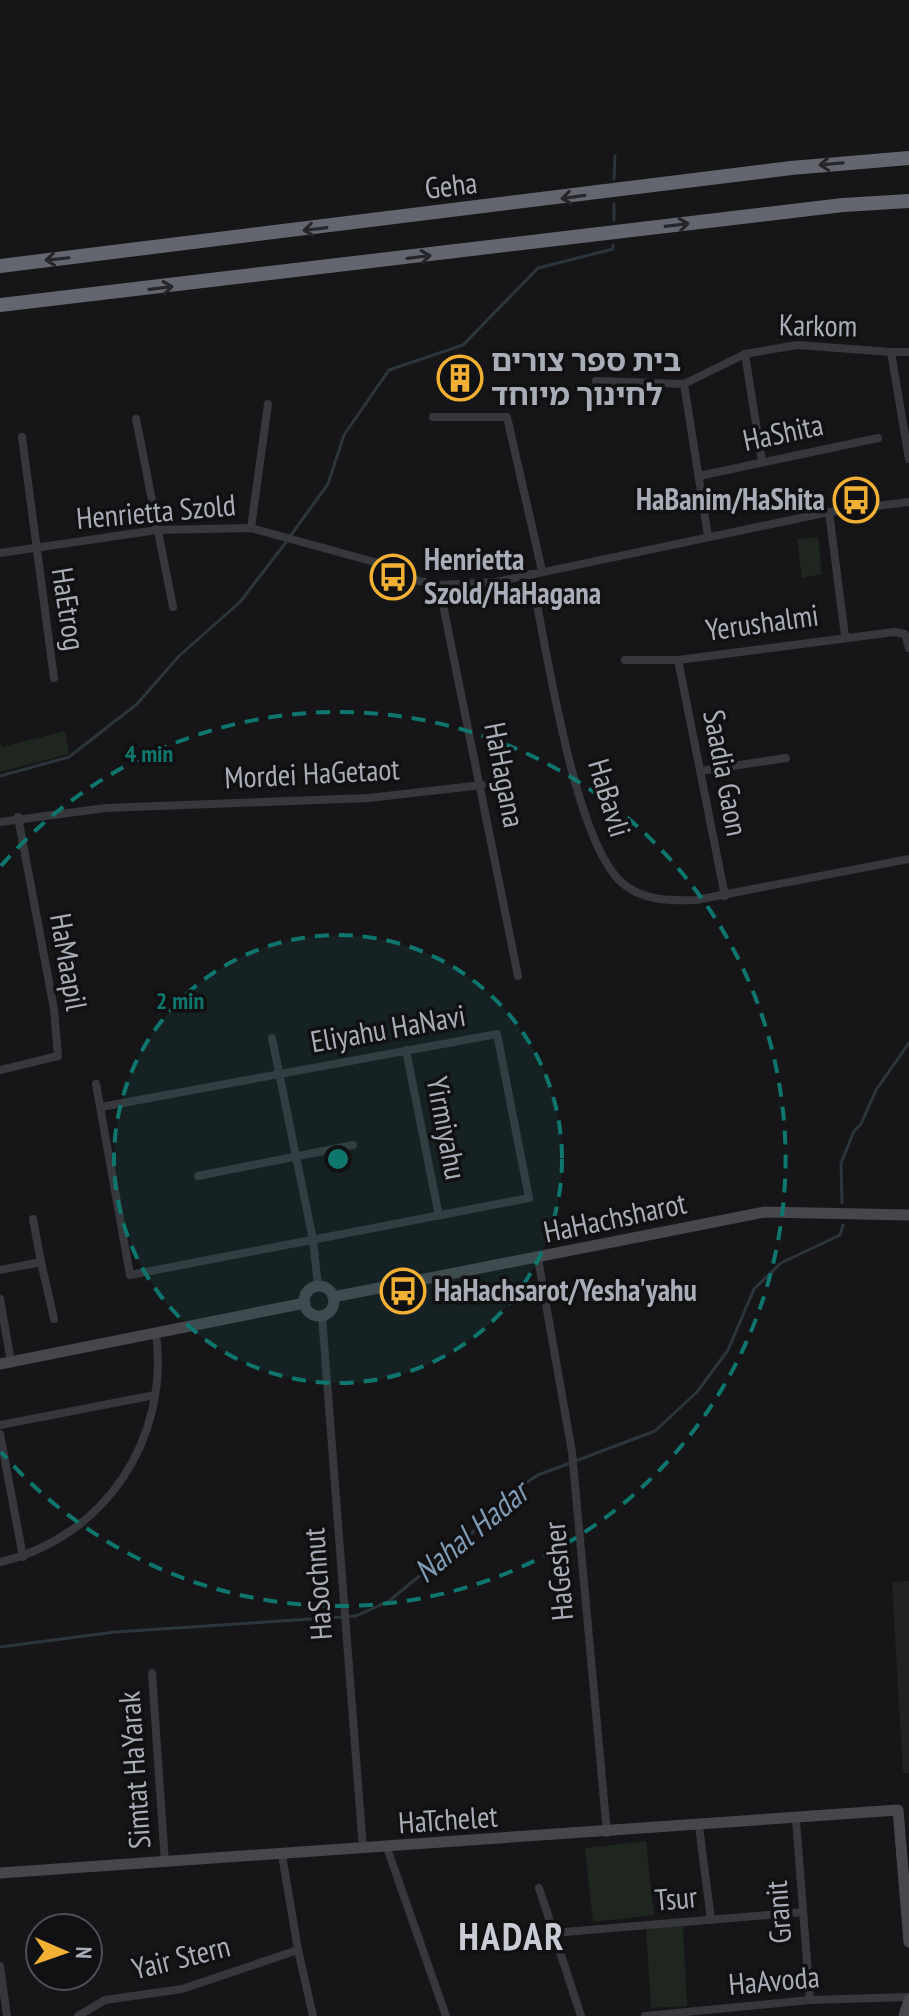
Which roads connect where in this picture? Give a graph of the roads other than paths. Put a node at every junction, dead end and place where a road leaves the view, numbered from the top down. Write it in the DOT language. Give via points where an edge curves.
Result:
graph roads {
  1 [pos="909,158"];
  2 [pos="909,201"];
  3 [pos="0,266"];
  4 [pos="0,305"];
  5 [pos="891,352"];
  6 [pos="909,352"];
  7 [pos="745,354"];
  8 [pos="596,381"];
  9 [pos="684,384"];
  10 [pos="268,404"];
  11 [pos="433,417"];
  12 [pos="136,419"];
  13 [pos="22,437"];
  14 [pos="878,438"];
  15 [pos="909,459"];
  16 [pos="762,462"];
  17 [pos="699,476"];
  18 [pos="909,502"];
  19 [pos="829,512"];
  20 [pos="251,528"];
  21 [pos="157,530"];
  22 [pos="708,536"];
  23 [pos="34,547"];
  24 [pos="0,553"];
  25 [pos="542,571"];
  26 [pos="531,574"];
  27 [pos="439,585"];
  28 [pos="173,607"];
  29 [pos="845,636"];
  30 [pos="909,648"];
  31 [pos="625,660"];
  32 [pos="678,660"];
  33 [pos="54,678"];
  34 [pos="786,758"];
  35 [pos="700,771"];
  36 [pos="482,785"];
  37 [pos="18,817"];
  38 [pos="0,822"];
  39 [pos="909,859"];
  40 [pos="725,896"];
  41 [pos="518,976"];
  42 [pos="272,1038"];
  43 [pos="406,1050"];
  44 [pos="0,1070"];
  45 [pos="279,1074"];
  46 [pos="96,1084"];
  47 [pos="101,1107"];
  48 [pos="353,1145"];
  49 [pos="296,1156"];
  50 [pos="198,1176"];
  51 [pos="909,1215"];
  52 [pos="439,1216"];
  53 [pos="33,1219"];
  54 [pos="313,1240"];
  55 [pos="538,1259"];
  56 [pos="41,1262"];
  57 [pos="0,1270"];
  58 [pos="318,1286"];
  59 [pos="333,1297"];
  60 [pos="0,1299"];
  61 [pos="305,1303"];
  62 [pos="322,1316"];
  63 [pos="54,1319"];
  64 [pos="156,1333"];
  65 [pos="5,1363"];
  66 [pos="155,1395"];
  67 [pos="0,1425"];
  68 [pos="0,1434"];
  69 [pos="23,1557"];
  70 [pos="0,1562"];
  71 [pos="152,1673"];
  72 [pos="796,1820"];
  73 [pos="699,1826"];
  74 [pos="607,1833"];
  75 [pos="387,1848"];
  76 [pos="363,1849"];
  77 [pos="282,1855"];
  78 [pos="165,1863"];
  79 [pos="0,1873"];
  80 [pos="539,1888"];
  81 [pos="803,1912"];
  82 [pos="711,1920"];
  83 [pos="553,1933"];
  84 [pos="909,1942"];
  85 [pos="298,1950"];
  86 [pos="0,1966"];
  87 [pos="909,1999"];
  88 [pos="810,2000"];
  89 [pos="709,2014"];
  90 [pos="7,2016"];
  91 [pos="78,2016"];
  92 [pos="313,2016"];
  93 [pos="446,2016"];
  94 [pos="581,2016"];
  95 [pos="645,2016"];
  96 [pos="904,2016"];
  1 -- 3 [label="highway, Geha, one-way"];
  4 -- 2 [label="highway, one-way"];
  5 -- 6 [label="street, Karkom"];
  5 -- 7 [label="street, Karkom" via="797,345"];
  5 -- 15 [label="street, Karkom"];
  7 -- 9 [label="street, Karkom"];
  7 -- 16 [label="street"];
  8 -- 9 [label="street"];
  9 -- 17 [label="street"];
  10 -- 20 [label="street"];
  11 -- 25 [label="street" via="507,417"];
  12 -- 21 [label="street"];
  13 -- 23 [label="street, HaEtrog"];
  14 -- 16 [label="street, HaShita"];
  16 -- 17 [label="street, HaShita"];
  17 -- 22 [label="street"];
  18 -- 19 [label="street, Henrietta Szold"];
  19 -- 22 [label="street, Henrietta Szold"];
  19 -- 29 [label="street"];
  20 -- 21 [label="street, Henrietta Szold"];
  20 -- 27 [label="street, Henrietta Szold"];
  21 -- 23 [label="street, Henrietta Szold"];
  21 -- 28 [label="street"];
  22 -- 25 [label="street, Henrietta Szold"];
  23 -- 24 [label="street, Henrietta Szold"];
  23 -- 33 [label="street, HaEtrog"];
  25 -- 26 [label="street, Henrietta Szold"];
  26 -- 27 [label="street, Henrietta Szold"];
  26 -- 40 [label="street, HaBavli" via="581,807 598,852 622,883 662,901"];
  27 -- 36 [label="street, HaHagana"];
  29 -- 30 [label="street, Yerushalmi" via="905,634"];
  29 -- 32 [label="street, Yerushalmi"];
  31 -- 32 [label="street, Yerushalmi"];
  32 -- 35 [label="street, Saadia Gaon"];
  34 -- 35 [label="street"];
  35 -- 40 [label="street, Saadia Gaon"];
  36 -- 37 [label="street, Mordei HaGetaot" via="369,798 177,803"];
  36 -- 41 [label="street, HaHagana"];
  37 -- 38 [label="street, Mordei HaGetaot"];
  37 -- 44 [label="street, HaMaapil" via="58,1056"];
  39 -- 40 [label="street, HaBavli"];
  42 -- 45 [label="street"];
  43 -- 45 [label="street, Eliyahu HaNavi"];
  43 -- 52 [label="street, Yirmiyahu"];
  43 -- 52 [label="street, Eliyahu HaNavi" via="497,1034 500,1048 529,1198"];
  45 -- 47 [label="street, Eliyahu HaNavi"];
  45 -- 49 [label="street"];
  46 -- 47 [label="street"];
  47 -- 54 [label="street, Eliyahu HaNavi" via="130,1275"];
  48 -- 49 [label="street"];
  49 -- 50 [label="street"];
  49 -- 54 [label="street"];
  51 -- 55 [label="street, HaHachsharot" via="765,1212"];
  52 -- 54 [label="street, Eliyahu HaNavi"];
  53 -- 56 [label="street"];
  54 -- 58 [label="street"];
  55 -- 59 [label="street, HaHachsharot"];
  55 -- 74 [label="street, HaGesher" via="572,1452"];
  56 -- 57 [label="street"];
  56 -- 63 [label="street"];
  58 -- 59 [label="street"];
  58 -- 61 [label="street"];
  59 -- 62 [label="street" via="333,1307"];
  60 -- 65 [label="street"];
  61 -- 62 [label="street" via="312,1314"];
  61 -- 64 [label="street"];
  62 -- 76 [label="street, HaSochnut"];
  64 -- 65 [label="street"];
  64 -- 66 [label="street"];
  66 -- 67 [label="street"];
  66 -- 69 [label="street" via="143,1441 116,1489 82,1524"];
  68 -- 69 [label="street"];
  69 -- 70 [label="street"];
  71 -- 78 [label="street, Simtat HaYarak"];
  72 -- 73 [label="street, HaTchelet"];
  72 -- 81 [label="street, Granit"];
  72 -- 84 [label="street, HaTchelet" via="898,1810"];
  73 -- 74 [label="street, HaTchelet"];
  73 -- 82 [label="street"];
  74 -- 75 [label="street, HaTchelet"];
  75 -- 76 [label="street, HaTchelet"];
  75 -- 93 [label="street"];
  76 -- 77 [label="street, HaTchelet"];
  77 -- 78 [label="street, HaTchelet"];
  77 -- 85 [label="street"];
  78 -- 79 [label="street, HaTchelet"];
  80 -- 83 [label="street"];
  81 -- 82 [label="street, Tsur"];
  81 -- 88 [label="street, Granit"];
  82 -- 83 [label="street, Tsur"];
  83 -- 94 [label="street"];
  85 -- 91 [label="street, Yair Stern" via="182,1989 105,2000"];
  85 -- 92 [label="street"];
  86 -- 90 [label="street"];
  87 -- 88 [label="street, HaAvoda"];
  87 -- 96 [label="street"];
  88 -- 89 [label="street, HaAvoda"];
  89 -- 95 [label="street, HaAvoda"];
}
